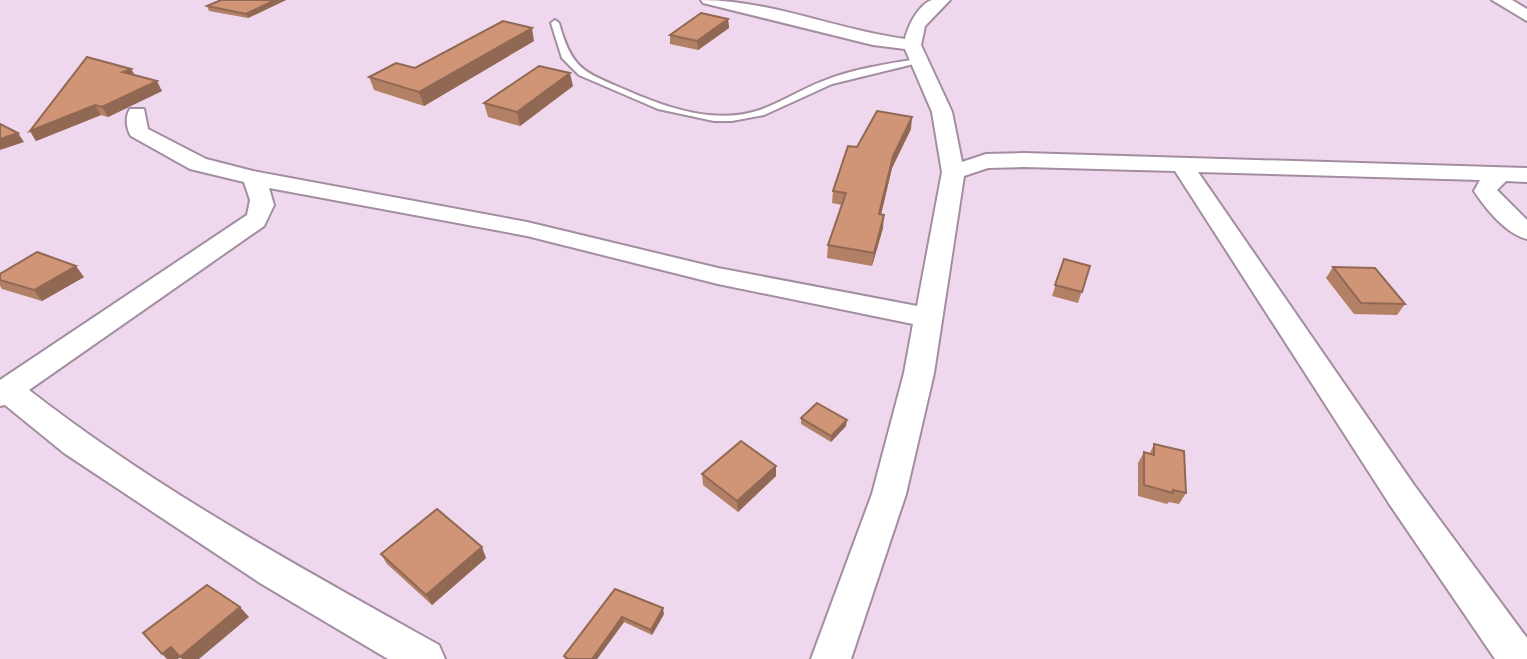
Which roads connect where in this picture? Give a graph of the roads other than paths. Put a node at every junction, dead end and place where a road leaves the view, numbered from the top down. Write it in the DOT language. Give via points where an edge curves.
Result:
graph roads {
  1 [pos="709,0"];
  2 [pos="942,0"];
  3 [pos="1500,0"];
  4 [pos="1527,16"];
  5 [pos="555,23"];
  6 [pos="915,54"];
  7 [pos="137,113"];
  8 [pos="951,159"];
  9 [pos="1183,166"];
  10 [pos="1500,175"];
  11 [pos="1527,175"];
  12 [pos="253,178"];
  13 [pos="1527,232"];
  14 [pos="927,317"];
  15 [pos="4,392"];
  16 [pos="425,659"];
  17 [pos="831,659"];
  18 [pos="1518,659"];
  1 -- 6 [label="street"];
  2 -- 6 [label="street" via="917,26"];
  3 -- 4 [label="street"];
  5 -- 6 [label="lane" via="573,67 631,96 695,116 727,118 764,112 827,83"];
  6 -- 8 [label="street" via="942,112"];
  7 -- 12 [label="street" via="138,132 146,138 198,164"];
  8 -- 9 [label="street"];
  8 -- 14 [label="street"];
  9 -- 10 [label="street"];
  9 -- 18 [label="street" via="1402,495"];
  10 -- 11 [label="street"];
  10 -- 13 [label="street" via="1487,186 1488,198"];
  12 -- 14 [label="street" via="527,229 718,276"];
  12 -- 15 [label="street" via="263,201 254,221"];
  14 -- 17 [label="street" via="919,373 889,494"];
  15 -- 16 [label="street" via="75,444 273,571"];
}
